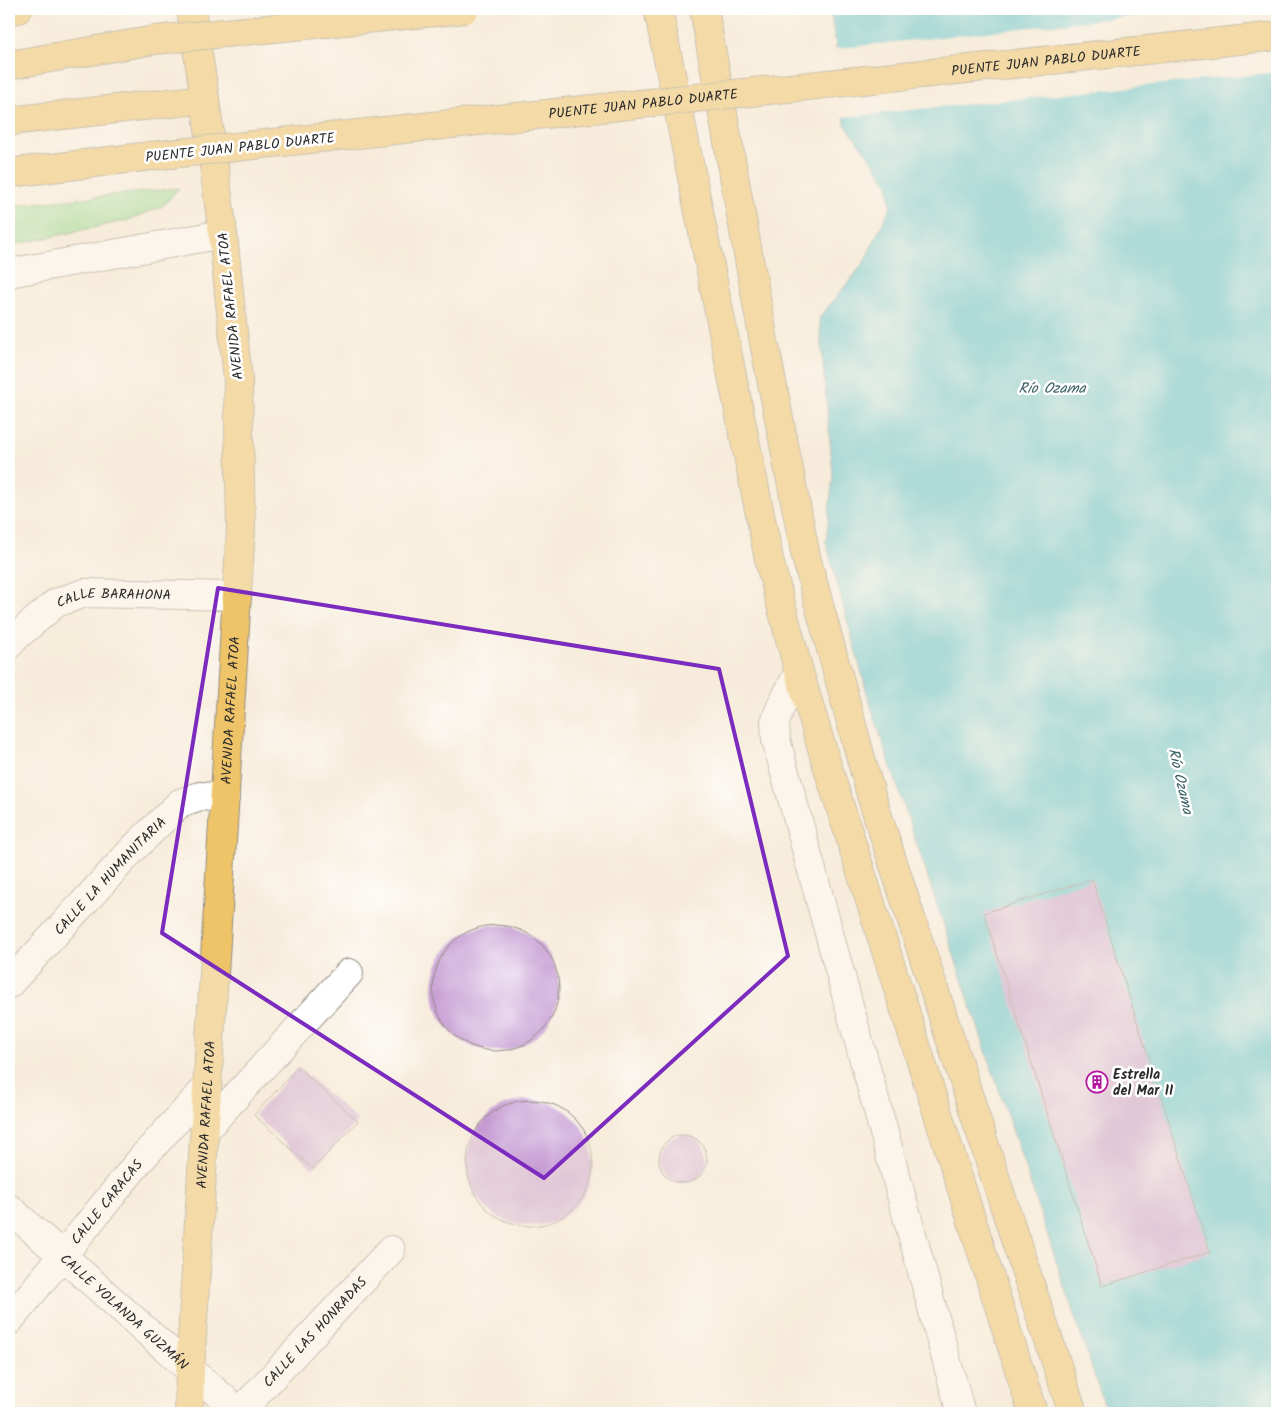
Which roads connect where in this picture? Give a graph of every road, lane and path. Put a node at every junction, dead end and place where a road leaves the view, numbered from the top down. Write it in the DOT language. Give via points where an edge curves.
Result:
graph roads {
  1 [pos="18,9"];
  2 [pos="191,9"];
  3 [pos="465,9"];
  4 [pos="658,9"];
  5 [pos="704,9"];
  6 [pos="9,10"];
  7 [pos="1277,36"];
  8 [pos="9,65"];
  9 [pos="205,99"];
  10 [pos="9,120"];
  11 [pos="9,173"];
  12 [pos="223,234"];
  13 [pos="9,273"];
  14 [pos="238,596"];
  15 [pos="9,645"];
  16 [pos="799,672"];
  17 [pos="225,798"];
  18 [pos="349,973"];
  19 [pos="9,984"];
  20 [pos="207,1088"];
  21 [pos="205,1130"];
  22 [pos="9,1208"];
  23 [pos="391,1250"];
  24 [pos="62,1257"];
  25 [pos="9,1321"];
  26 [pos="190,1370"];
  27 [pos="189,1413"];
  28 [pos="240,1413"];
  29 [pos="961,1413"];
  30 [pos="1034,1413"];
  31 [pos="1073,1413"];
  1 -- 6 [label="main road"];
  2 -- 9 [label="main road, AVENIDA RAFAEL ATOA"];
  3 -- 8 [label="main road, bridge" via="155,40"];
  4 -- 16 [label="main road" via="770,564"];
  5 -- 31 [label="main road" via="806,557 871,795"];
  7 -- 11 [label="main road, PUENTE JUAN PABLO DUARTE, bridge"];
  9 -- 10 [label="main road"];
  9 -- 12 [label="main road, AVENIDA RAFAEL ATOA"];
  12 -- 13 [label="street"];
  12 -- 14 [label="main road, AVENIDA RAFAEL ATOA" via="238,380 241,528"];
  14 -- 15 [label="street, CALLE BARAHONA" via="84,593 56,603"];
  14 -- 17 [label="main road, AVENIDA RAFAEL ATOA"];
  16 -- 29 [label="street" via="775,722 776,740"];
  16 -- 30 [label="main road"];
  17 -- 19 [label="street, CALLE LA HUMANITARIA" via="200,796 180,803 133,849"];
  17 -- 20 [label="main road, AVENIDA RAFAEL ATOA"];
  18 -- 21 [label="street"];
  20 -- 21 [label="main road, AVENIDA RAFAEL ATOA"];
  20 -- 24 [label="street, CALLE CARACAS" via="142,1158"];
  21 -- 26 [label="main road, AVENIDA RAFAEL ATOA"];
  22 -- 24 [label="street, CALLE YOLANDA GUZMÁN"];
  23 -- 28 [label="street, CALLE LAS HONRADAS"];
  24 -- 25 [label="street, CALLE CARACAS"];
  24 -- 26 [label="street, CALLE YOLANDA GUZMÁN"];
  26 -- 27 [label="main road, AVENIDA RAFAEL ATOA"];
  26 -- 28 [label="street, CALLE YOLANDA GUZMÁN"];
}
